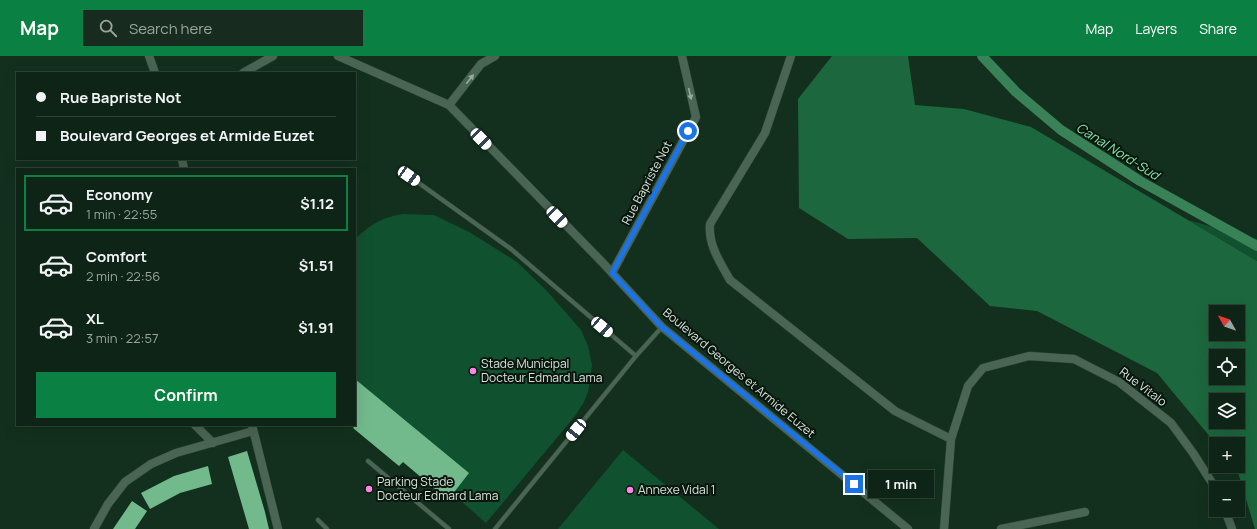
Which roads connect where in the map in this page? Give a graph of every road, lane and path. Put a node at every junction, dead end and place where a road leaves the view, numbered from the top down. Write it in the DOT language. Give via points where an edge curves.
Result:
graph roads {
  1 [pos="149,56"];
  2 [pos="273,56"];
  3 [pos="338,56"];
  4 [pos="495,56"];
  5 [pos="682,56"];
  6 [pos="791,56"];
  7 [pos="155,72"];
  8 [pos="245,72"];
  9 [pos="449,106"];
  10 [pos="409,176"];
  11 [pos="612,273"];
  12 [pos="662,327"];
  13 [pos="636,356"];
  14 [pos="196,426"];
  15 [pos="253,428"];
  16 [pos="951,439"];
  17 [pos="213,443"];
  18 [pos="368,462"];
  19 [pos="1211,481"];
  20 [pos="1085,512"];
  21 [pos="1228,517"];
  22 [pos="318,520"];
  23 [pos="94,529"];
  24 [pos="278,529"];
  25 [pos="327,529"];
  26 [pos="449,529"];
  27 [pos="495,529"];
  28 [pos="908,529"];
  29 [pos="944,529"];
  30 [pos="1001,529"];
  31 [pos="1232,529"];
  1 -- 7 [label="street"];
  2 -- 8 [label="street"];
  3 -- 9 [label="street, Boulevard Georges et Armide Euzet"];
  9 -- 4 [label="street, one-way" via="482,64"];
  5 -- 11 [label="street, Rue Bapriste Not, one-way" via="696,117"];
  6 -- 16 [label="street" via="765,134 710,224 709,235 714,251 730,280 876,397 895,411"];
  9 -- 11 [label="street, Boulevard Georges et Armide Euzet"];
  10 -- 13 [label="lane" via="511,249"];
  11 -- 12 [label="street, Boulevard Georges et Armide Euzet"];
  12 -- 13 [label="lane"];
  12 -- 28 [label="street, Boulevard Georges et Armide Euzet"];
  13 -- 27 [label="lane"];
  14 -- 17 [label="street"];
  15 -- 17 [label="street"];
  15 -- 24 [label="street"];
  16 -- 19 [label="street, Rue Vitalo" via="968,386 983,368 1028,356 1074,359 1119,382 1171,423"];
  16 -- 29 [label="street, Rue Vitalo"];
  17 -- 23 [label="street" via="151,464 125,482 108,504"];
  18 -- 26 [label="lane"];
  20 -- 30 [label="street"];
  21 -- 31 [label="street"];
  22 -- 25 [label="lane"];
}
